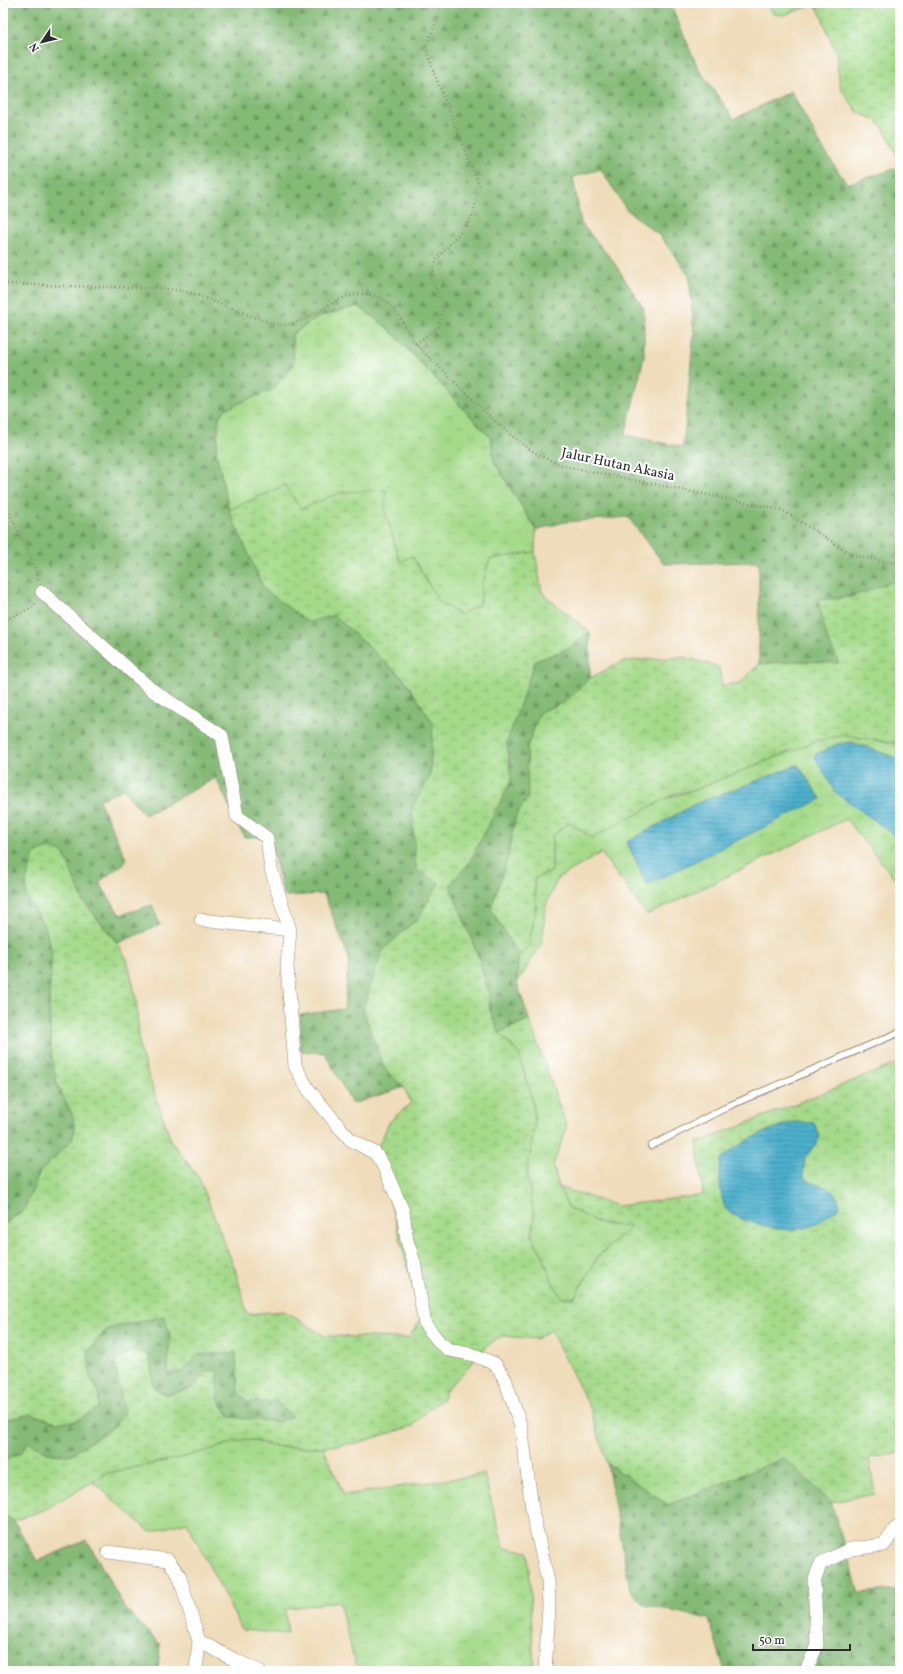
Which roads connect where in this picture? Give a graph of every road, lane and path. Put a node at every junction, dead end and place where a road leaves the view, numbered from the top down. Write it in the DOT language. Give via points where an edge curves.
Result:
graph roads {
  1 [pos="439,3"];
  2 [pos="3,284"];
  3 [pos="416,344"];
  4 [pos="3,498"];
  5 [pos="900,561"];
  6 [pos="42,592"];
  7 [pos="3,621"];
  8 [pos="201,920"];
  9 [pos="290,930"];
  10 [pos="900,1032"];
  11 [pos="652,1146"];
  12 [pos="900,1527"];
  13 [pos="108,1552"];
  14 [pos="199,1641"];
  15 [pos="196,1671"];
  16 [pos="258,1671"];
  17 [pos="545,1671"];
  18 [pos="806,1671"];
  1 -- 3 [label="path" via="440,13 426,47 480,187 472,218 437,259 431,279 444,304 439,326"];
  2 -- 3 [label="path, Jalur Hutan Akasia" via="170,289 192,293 270,323 282,325 296,323 343,298 366,294 379,297 389,304"];
  3 -- 5 [label="path, Jalur Hutan Akasia" via="490,415 529,449 544,458 564,466 782,510 853,555 891,563"];
  4 -- 6 [label="path" via="36,568"];
  6 -- 7 [label="path" via="40,600 31,608"];
  6 -- 9 [label="street" via="152,690 222,736 237,816 267,838 271,869"];
  8 -- 9 [label="street"];
  9 -- 17 [label="street" via="287,966 295,1066 308,1089 341,1130 351,1140 375,1153 382,1163 403,1211 425,1324 440,1344 449,1350 474,1355 495,1364 505,1379 521,1427 533,1515 548,1580"];
  10 -- 11 [label="lane" via="731,1105"];
  12 -- 18 [label="street" via="896,1528 884,1545 851,1549 821,1563 814,1581 816,1645"];
  13 -- 14 [label="street" via="168,1560 179,1575"];
  14 -- 15 [label="street"];
  14 -- 16 [label="street"];
}
